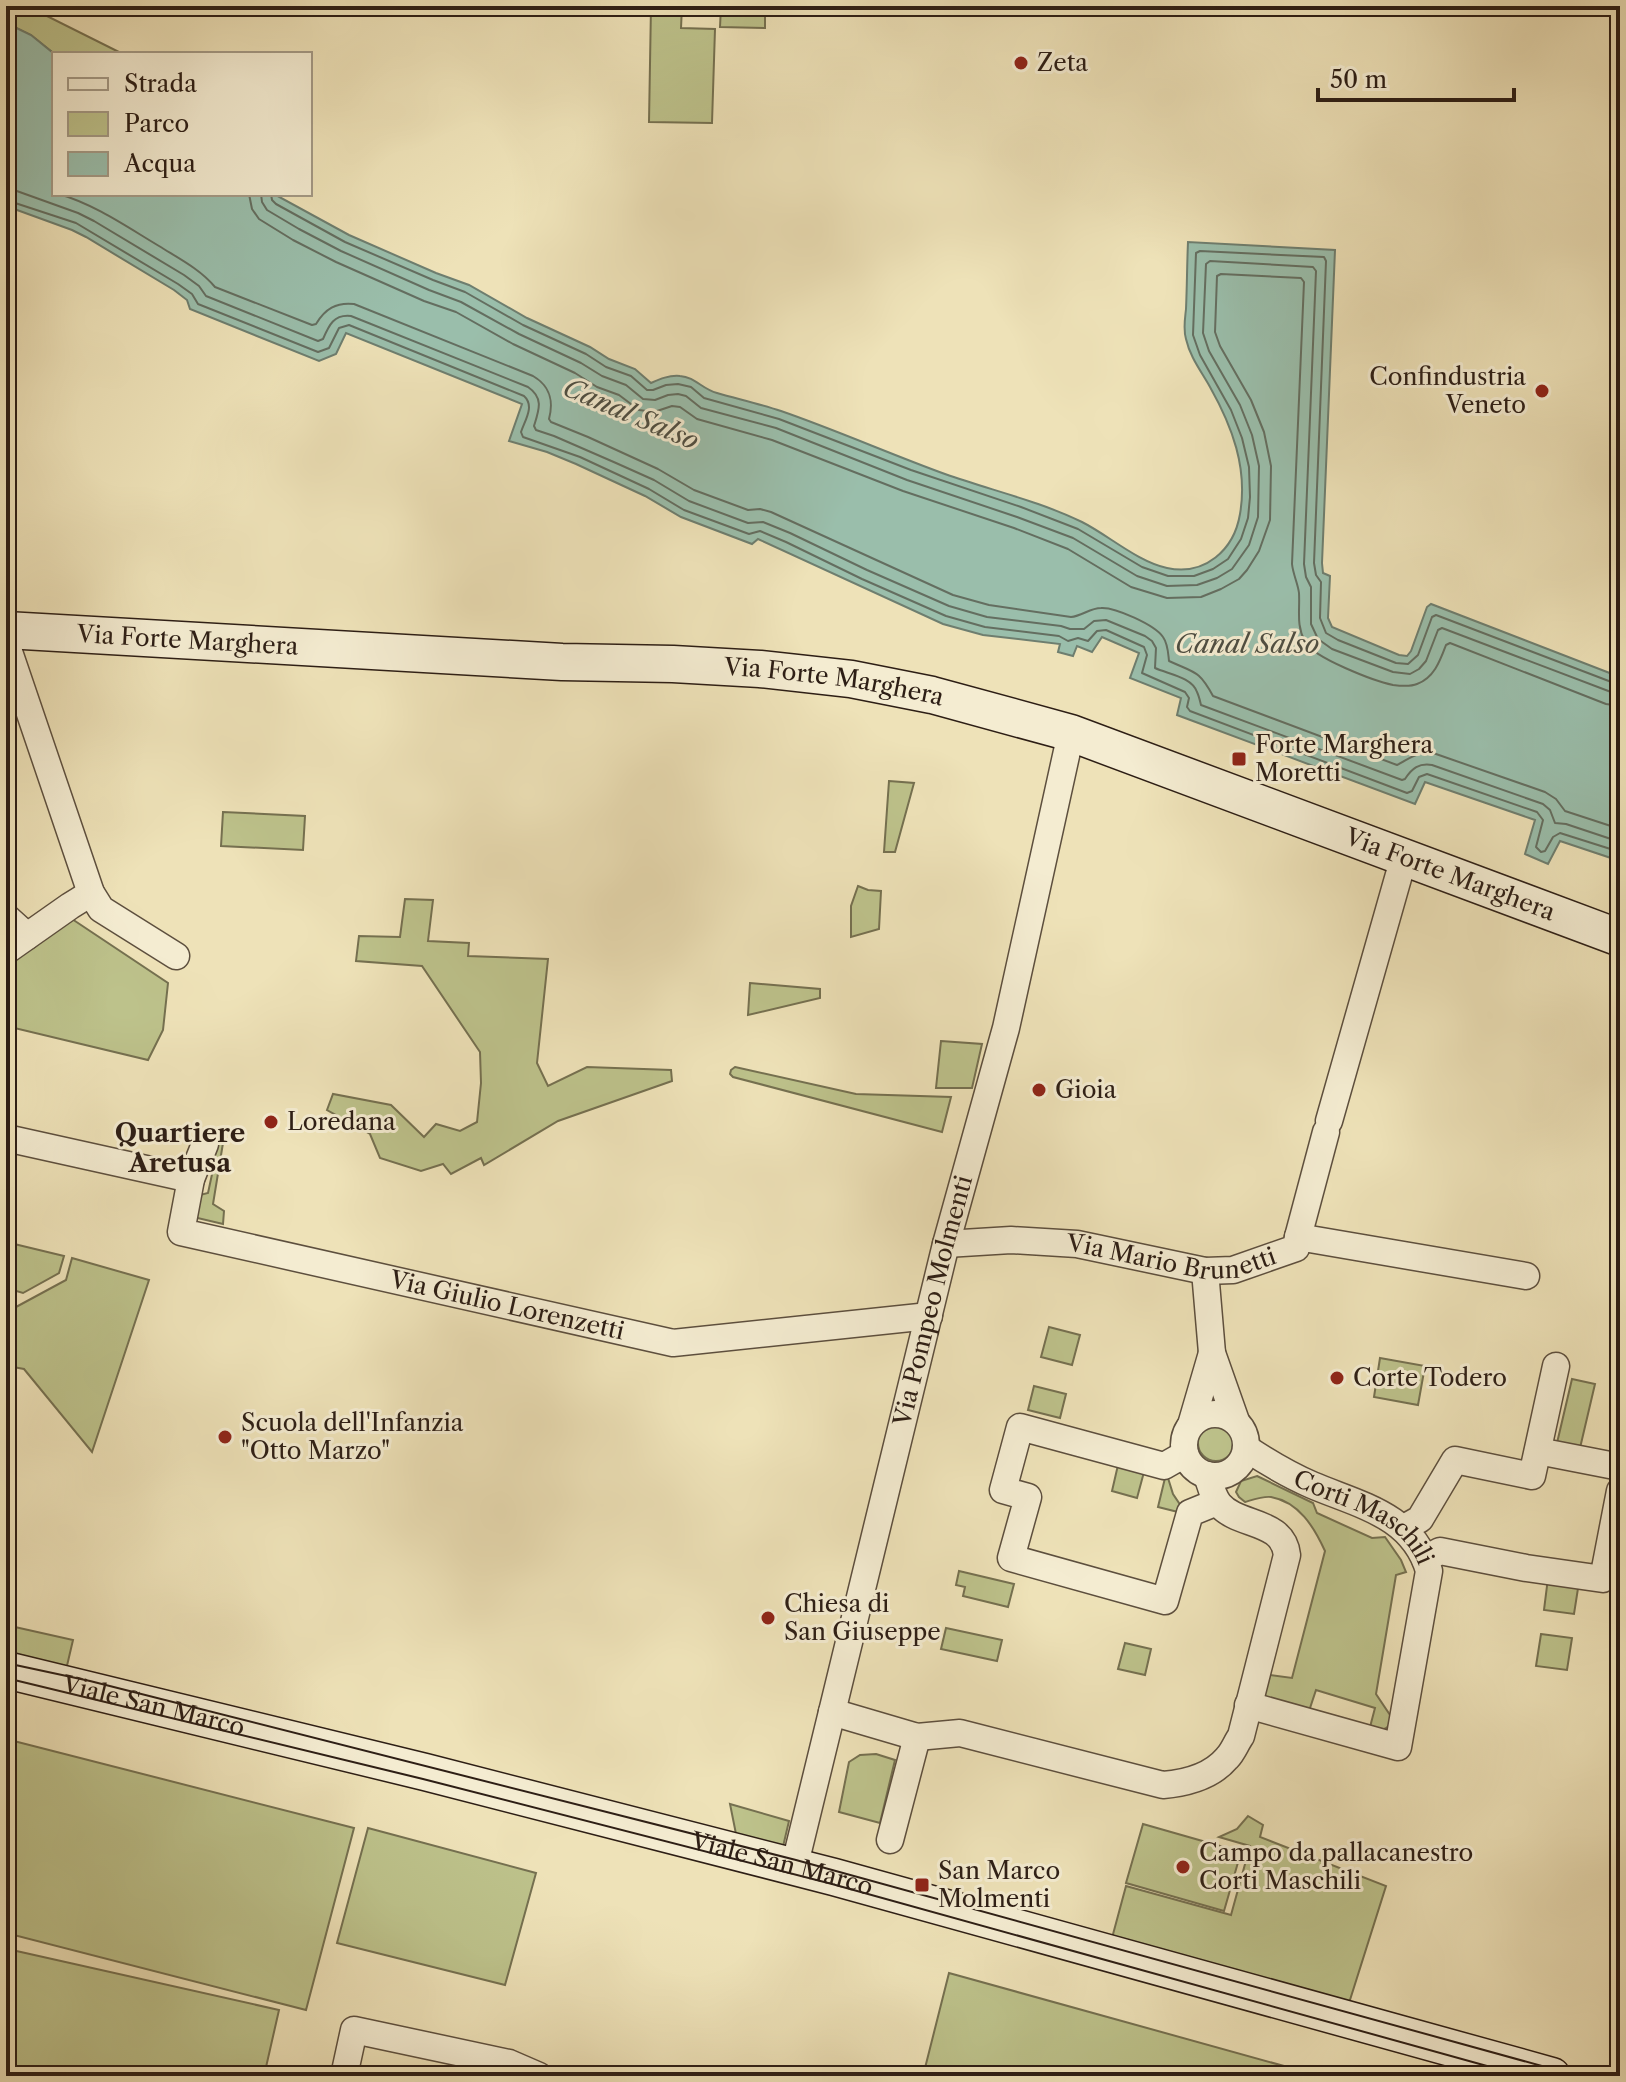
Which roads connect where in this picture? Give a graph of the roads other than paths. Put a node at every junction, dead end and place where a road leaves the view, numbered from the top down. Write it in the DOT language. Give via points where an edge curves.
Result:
graph roads {
  1 [pos="6,630"];
  2 [pos="6,643"];
  3 [pos="12,685"];
  4 [pos="1071,733"];
  5 [pos="1404,857"];
  6 [pos="91,893"];
  7 [pos="6,917"];
  8 [pos="1620,938"];
  9 [pos="16,943"];
  10 [pos="176,956"];
  11 [pos="6,1138"];
  12 [pos="205,1144"];
  13 [pos="191,1179"];
  14 [pos="1298,1237"];
  15 [pos="946,1244"];
  16 [pos="1205,1271"];
  17 [pos="1526,1276"];
  18 [pos="929,1316"];
  19 [pos="1212,1353"];
  20 [pos="1556,1366"];
  21 [pos="1236,1421"];
  22 [pos="1191,1425"];
  23 [pos="1246,1448"];
  24 [pos="1185,1454"];
  25 [pos="1535,1463"];
  26 [pos="1620,1467"];
  27 [pos="1207,1475"];
  28 [pos="1620,1491"];
  29 [pos="1217,1502"];
  30 [pos="1404,1528"];
  31 [pos="1425,1559"];
  32 [pos="6,1670"];
  33 [pos="1248,1705"];
  34 [pos="832,1712"];
  35 [pos="917,1737"];
  36 [pos="890,1840"];
  37 [pos="794,1868"];
  38 [pos="344,2076"];
  39 [pos="539,2076"];
  40 [pos="1552,2076"];
  1 -- 4 [label="street, Via Forte Marghera" via="760,669 851,679"];
  2 -- 3 [label="street"];
  3 -- 6 [label="street"];
  4 -- 5 [label="street, Via Forte Marghera"];
  4 -- 15 [label="street, Via Pompeo Molmenti" via="1006,1028"];
  5 -- 8 [label="street, Via Forte Marghera"];
  5 -- 14 [label="street"];
  6 -- 9 [label="street"];
  6 -- 10 [label="street" via="101,909"];
  7 -- 9 [label="street"];
  11 -- 13 [label="street"];
  12 -- 13 [label="street, Via Giulio Lorenzetti"];
  13 -- 18 [label="street, Via Giulio Lorenzetti" via="181,1232 673,1343"];
  14 -- 16 [label="street, Via Mario Brunetti" via="1296,1248 1233,1270"];
  14 -- 17 [label="street, Via Mario Brunetti"];
  15 -- 16 [label="street, Via Mario Brunetti" via="1077,1244"];
  15 -- 18 [label="street, Via Pompeo Molmenti"];
  16 -- 19 [label="street"];
  18 -- 34 [label="street, Via Pompeo Molmenti"];
  19 -- 21 [label="street"];
  19 -- 22 [label="street"];
  20 -- 25 [label="street"];
  21 -- 22 [label="street" via="1208,1414"];
  21 -- 23 [label="street"];
  22 -- 24 [label="street"];
  23 -- 27 [label="street" via="1228,1473"];
  23 -- 30 [label="street, Corti Maschili"];
  24 -- 27 [label="street"];
  24 -- 29 [label="street" via="1164,1466 1020,1427 1003,1490 1028,1497 1011,1558 1165,1601 1190,1513"];
  25 -- 26 [label="street"];
  25 -- 30 [label="street" via="1455,1460 1420,1519"];
  27 -- 29 [label="street"];
  28 -- 31 [label="street" via="1603,1579 1440,1551"];
  29 -- 33 [label="street" via="1227,1512 1281,1536 1286,1544"];
  30 -- 31 [label="street, Corti Maschili"];
  31 -- 33 [label="street, Corti Maschili" via="1429,1571 1398,1747"];
  32 -- 37 [label="street, Viale San Marco"];
  33 -- 35 [label="street" via="1241,1736 1227,1758 1184,1783 1163,1785 960,1733"];
  34 -- 35 [label="street"];
  34 -- 37 [label="street, Via Pompeo Molmenti"];
  35 -- 36 [label="street"];
  37 -- 40 [label="street, Viale San Marco"];
  38 -- 39 [label="street" via="354,2030 509,2063"];
}
